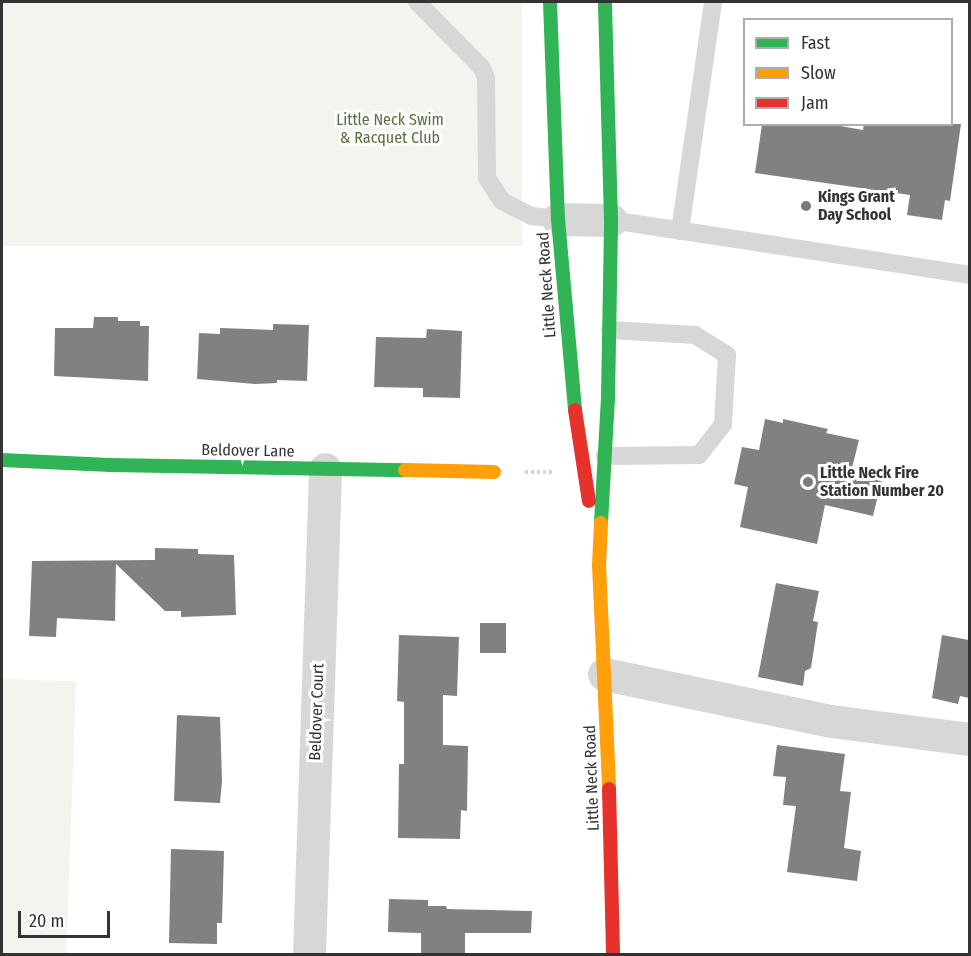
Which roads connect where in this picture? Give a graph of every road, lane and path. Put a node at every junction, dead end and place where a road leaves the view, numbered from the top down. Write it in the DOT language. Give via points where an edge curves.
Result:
graph roads {
  1 [pos="417,2"];
  2 [pos="550,2"];
  3 [pos="605,2"];
  4 [pos="713,2"];
  5 [pos="558,219"];
  6 [pos="611,220"];
  7 [pos="680,231"];
  8 [pos="969,275"];
  9 [pos="610,330"];
  10 [pos="605,456"];
  11 [pos="2,460"];
  12 [pos="325,469"];
  13 [pos="494,472"];
  14 [pos="585,472"];
  15 [pos="599,565"];
  16 [pos="604,674"];
  17 [pos="969,739"];
  18 [pos="309,954"];
  19 [pos="613,954"];
  1 -- 5 [label="lane" via="482,68 486,78 487,178 502,201 532,216"];
  2 -- 5 [label="street, Little Neck Road"];
  3 -- 6 [label="street, Little Neck Road"];
  4 -- 7 [label="lane"];
  5 -- 6 [label="street"];
  5 -- 14 [label="street, Little Neck Road" via="573,400"];
  6 -- 7 [label="lane"];
  6 -- 9 [label="street, Little Neck Road"];
  7 -- 8 [label="lane"];
  9 -- 10 [label="street, Little Neck Road"];
  9 -- 10 [label="lane" via="695,335 728,355 723,424 699,455"];
  10 -- 15 [label="street, Little Neck Road"];
  11 -- 12 [label="street, Beldover Lane"];
  12 -- 13 [label="street, Beldover Lane"];
  12 -- 18 [label="street, Beldover Court"];
  13 -- 14 [label="path"];
  14 -- 15 [label="street, Little Neck Road"];
  15 -- 16 [label="street, Little Neck Road"];
  16 -- 17 [label="street" via="831,721"];
  16 -- 19 [label="street, Little Neck Road"];
}
